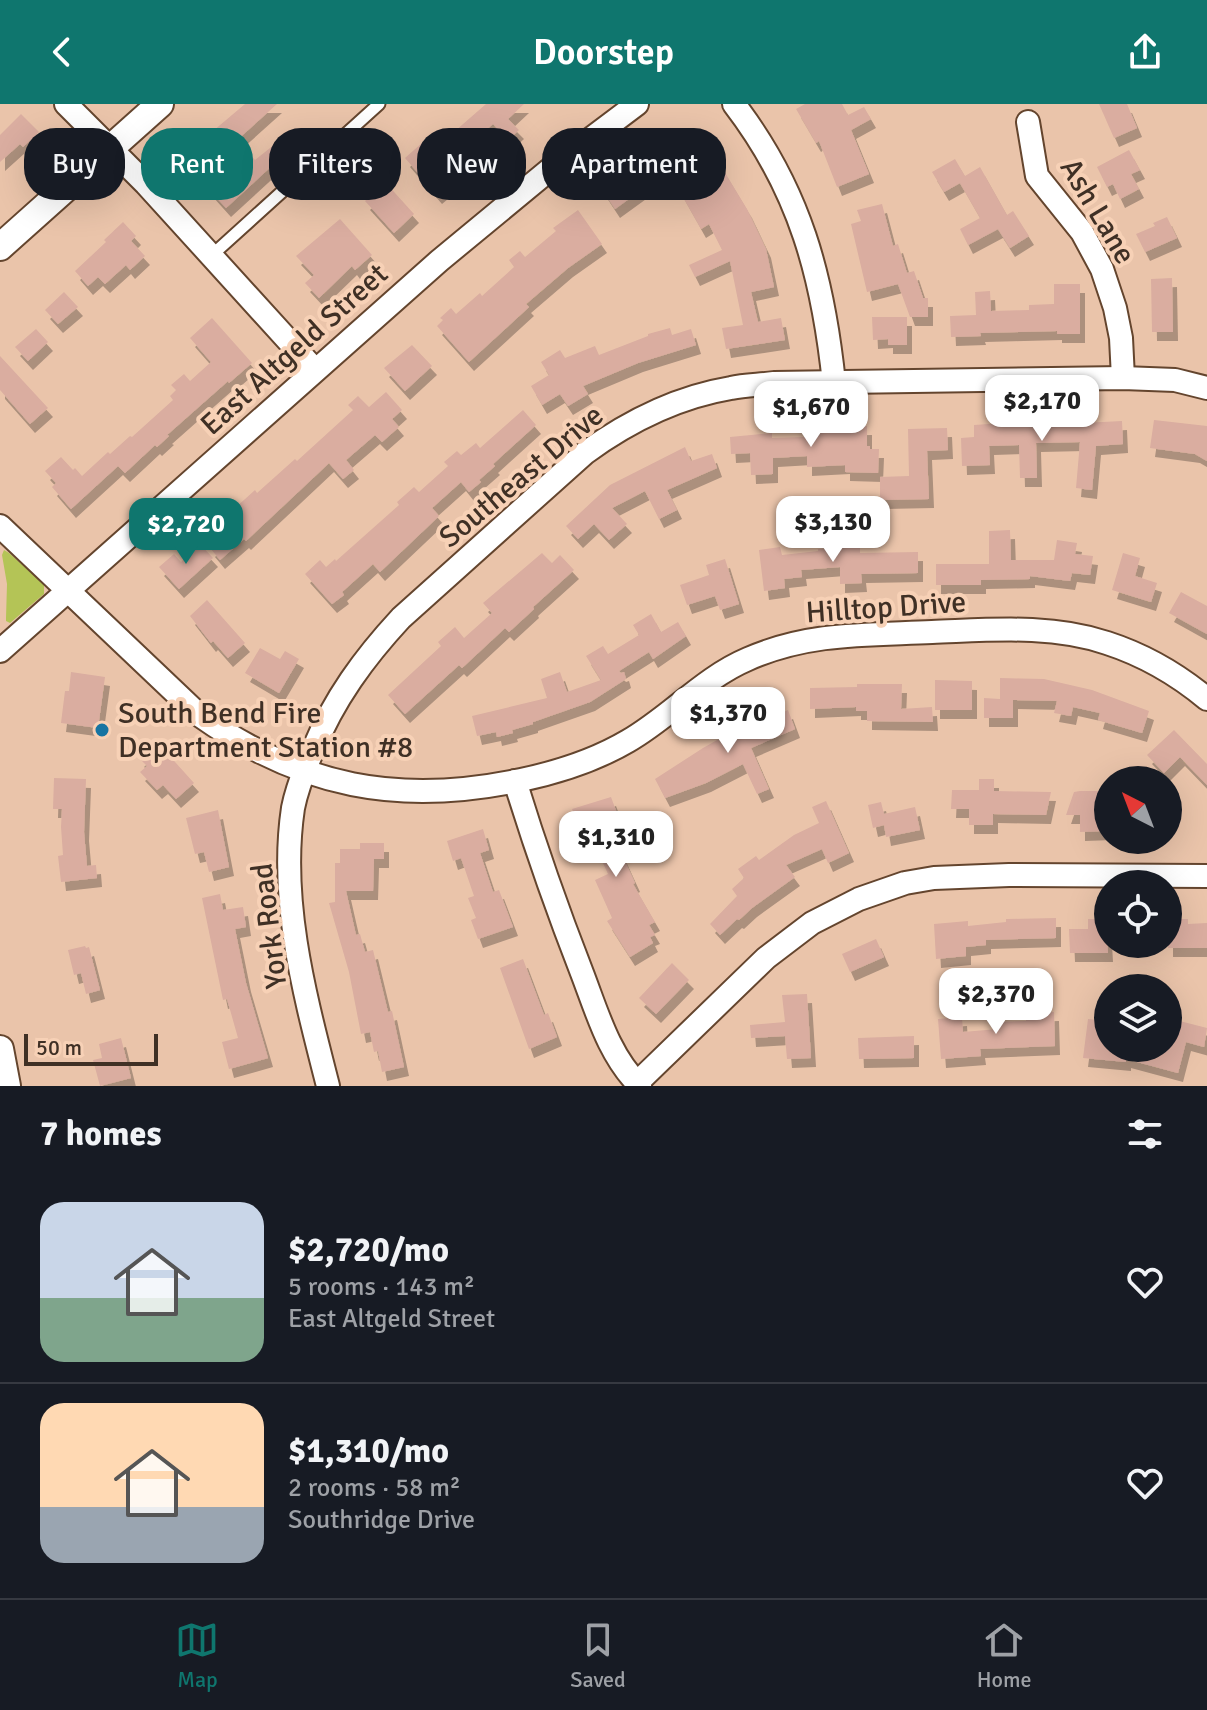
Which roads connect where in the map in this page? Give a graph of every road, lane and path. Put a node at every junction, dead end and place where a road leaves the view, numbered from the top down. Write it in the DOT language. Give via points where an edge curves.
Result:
graph roads {
  1 [pos="66,104"];
  2 [pos="160,104"];
  3 [pos="379,104"];
  4 [pos="637,104"];
  5 [pos="734,104"];
  6 [pos="1028,122"];
  7 [pos="89,128"];
  8 [pos="125,136"];
  9 [pos="125,164"];
  10 [pos="53,200"];
  11 [pos="0,247"];
  12 [pos="211,256"];
  13 [pos="315,370"];
  14 [pos="1123,378"];
  15 [pos="834,383"];
  16 [pos="1207,388"];
  17 [pos="0,526"];
  18 [pos="68,589"];
  19 [pos="0,651"];
  20 [pos="1207,699"];
  21 [pos="304,771"];
  22 [pos="515,781"];
  23 [pos="1207,876"];
  24 [pos="0,1049"];
  25 [pos="639,1085"];
  26 [pos="7,1086"];
  27 [pos="328,1086"];
  1 -- 7 [label="street"];
  2 -- 8 [label="street"];
  3 -- 12 [label="lane"];
  4 -- 13 [label="street, East Altgeld Street" via="439,261"];
  5 -- 15 [label="street" via="771,157 807,240 821,292"];
  6 -- 14 [label="street, Ash Lane" via="1037,176 1082,232 1102,269 1118,323"];
  9 -- 12 [label="street"];
  10 -- 11 [label="street"];
  12 -- 13 [label="street"];
  13 -- 18 [label="street, East Altgeld Street"];
  14 -- 15 [label="street, Southeast Drive"];
  14 -- 16 [label="street, Southeast Drive" via="1175,380"];
  15 -- 21 [label="street, Southeast Drive" via="774,383 703,394 638,419 585,453 380,641 338,699"];
  17 -- 18 [label="street"];
  18 -- 19 [label="street, East Altgeld Street"];
  18 -- 21 [label="street" via="199,715 252,750"];
  20 -- 22 [label="street, Hilltop Drive" via="1146,658 1107,642 1053,631 819,637 744,660 611,750 560,772"];
  21 -- 22 [label="street, Hilltop Drive" via="379,790 433,792"];
  21 -- 27 [label="street, York Road" via="294,805 289,880 299,962"];
  22 -- 25 [label="street" via="599,1017 617,1059"];
  23 -- 25 [label="street" via="934,878 859,899 812,923 766,958"];
  24 -- 26 [label="street"];
}
